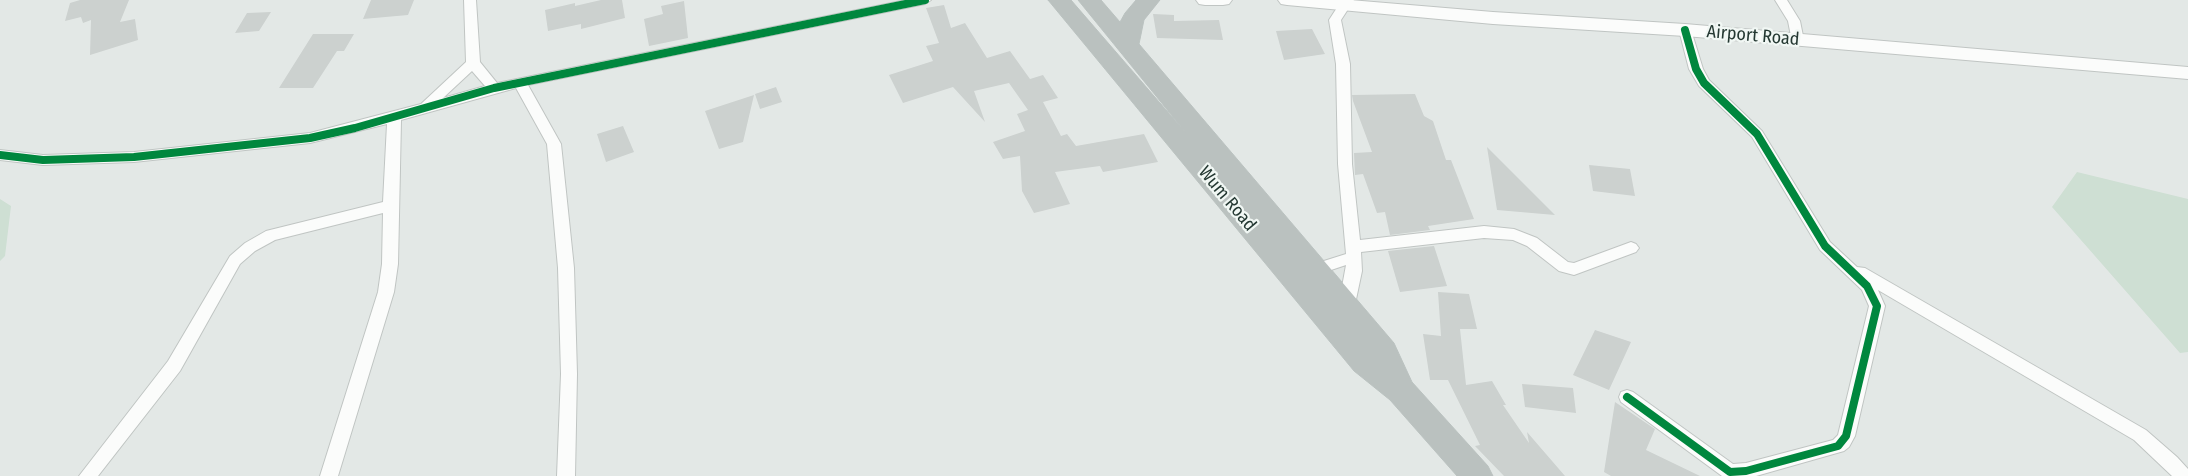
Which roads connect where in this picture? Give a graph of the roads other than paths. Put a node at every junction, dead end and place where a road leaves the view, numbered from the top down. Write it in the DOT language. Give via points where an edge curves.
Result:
graph roads {
  1 [pos="470,0"];
  2 [pos="925,0"];
  3 [pos="1089,0"];
  4 [pos="1149,0"];
  5 [pos="1205,0"];
  6 [pos="1223,0"];
  7 [pos="1287,0"];
  8 [pos="1781,0"];
  9 [pos="1063,1"];
  10 [pos="1345,3"];
  11 [pos="1685,30"];
  12 [pos="1798,40"];
  13 [pos="1127,45"];
  14 [pos="473,63"];
  15 [pos="2188,73"];
  16 [pos="520,83"];
  17 [pos="494,88"];
  18 [pos="426,106"];
  19 [pos="394,116"];
  20 [pos="0,155"];
  21 [pos="390,206"];
  22 [pos="1631,248"];
  23 [pos="1354,252"];
  24 [pos="1836,258"];
  25 [pos="1314,270"];
  26 [pos="1346,309"];
  27 [pos="1401,391"];
  28 [pos="1628,397"];
  29 [pos="88,476"];
  30 [pos="329,476"];
  31 [pos="566,476"];
  32 [pos="1477,476"];
  33 [pos="2183,476"];
  1 -- 14 [label="street"];
  2 -- 16 [label="street"];
  3 -- 13 [label="highway, Wum Road"];
  4 -- 13 [label="highway" via="1133,18"];
  5 -- 6 [label="main road"];
  7 -- 10 [label="main road, Airport Road"];
  8 -- 12 [label="street" via="1794,21"];
  9 -- 27 [label="highway, Wum Road" via="1365,362"];
  10 -- 11 [label="main road, Airport Road"];
  10 -- 23 [label="street" via="1335,20 1343,64 1346,164"];
  11 -- 12 [label="main road, Airport Road"];
  11 -- 24 [label="street" via="1696,69 1704,83 1757,134 1824,246"];
  12 -- 15 [label="main road, Airport Road"];
  13 -- 25 [label="highway, Wum Road"];
  14 -- 17 [label="street"];
  14 -- 18 [label="street"];
  16 -- 17 [label="street"];
  16 -- 31 [label="street" via="554,144 566,268 569,374"];
  17 -- 18 [label="street"];
  18 -- 19 [label="street"];
  19 -- 20 [label="street" via="310,138 153,155 43,160"];
  19 -- 21 [label="street"];
  21 -- 29 [label="street" via="271,235 235,260 174,366"];
  21 -- 30 [label="street" via="390,264 386,292"];
  22 -- 23 [label="street" via="1574,268 1564,267 1532,242 1514,235 1484,232"];
  23 -- 25 [label="street"];
  23 -- 26 [label="street" via="1354,271"];
  24 -- 28 [label="street" via="1867,286 1877,306 1844,442 1746,471 1730,472"];
  24 -- 33 [label="street" via="2140,435"];
  25 -- 26 [label="highway, Wum Road"];
  26 -- 27 [label="highway, Wum Road" via="1383,352"];
  27 -- 32 [label="highway, Wum Road"];
}
